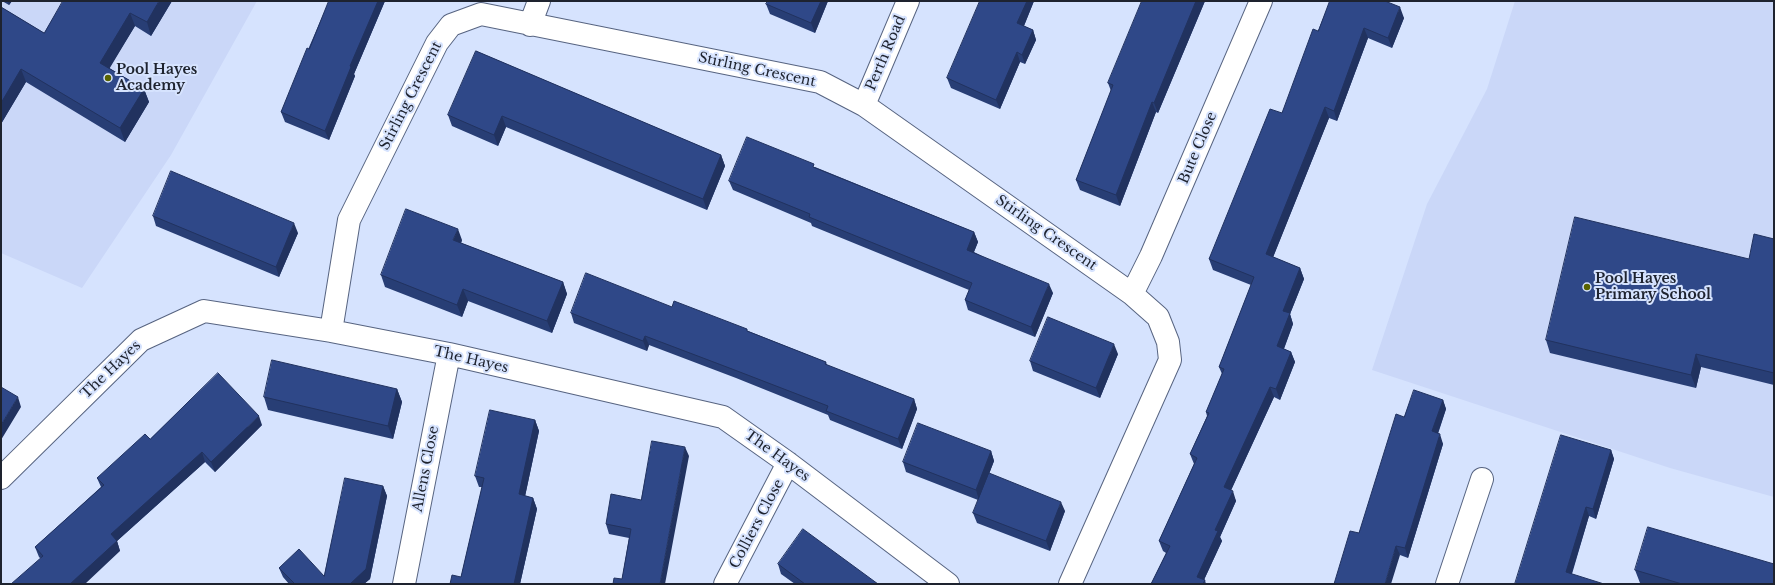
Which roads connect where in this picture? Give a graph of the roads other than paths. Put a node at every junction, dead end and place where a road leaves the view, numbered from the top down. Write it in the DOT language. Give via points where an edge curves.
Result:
graph roads {
  1 [pos="539,1"];
  2 [pos="908,1"];
  3 [pos="1261,1"];
  4 [pos="530,24"];
  5 [pos="864,105"];
  6 [pos="1132,294"];
  7 [pos="331,331"];
  8 [pos="449,354"];
  9 [pos="788,463"];
  10 [pos="1,478"];
  11 [pos="1482,479"];
  12 [pos="404,584"];
  13 [pos="725,584"];
  14 [pos="948,584"];
  15 [pos="1070,584"];
  16 [pos="1447,584"];
  1 -- 4 [label="street"];
  2 -- 5 [label="street, Perth Road"];
  3 -- 6 [label="street, Bute Close" via="1151,256"];
  4 -- 5 [label="street, Stirling Crescent" via="820,82"];
  4 -- 7 [label="street, Stirling Crescent" via="481,14 451,24 437,43 349,220"];
  5 -- 6 [label="street, Stirling Crescent"];
  6 -- 15 [label="street, Stirling Crescent" via="1158,317 1168,342 1170,360"];
  7 -- 8 [label="street, The Hayes"];
  7 -- 10 [label="street, The Hayes" via="204,311 197,314 141,340"];
  8 -- 9 [label="street, The Hayes" via="722,418"];
  8 -- 12 [label="street, Allens Close"];
  9 -- 13 [label="street, Colliers Close"];
  9 -- 14 [label="street, The Hayes"];
  11 -- 16 [label="street"];
}
